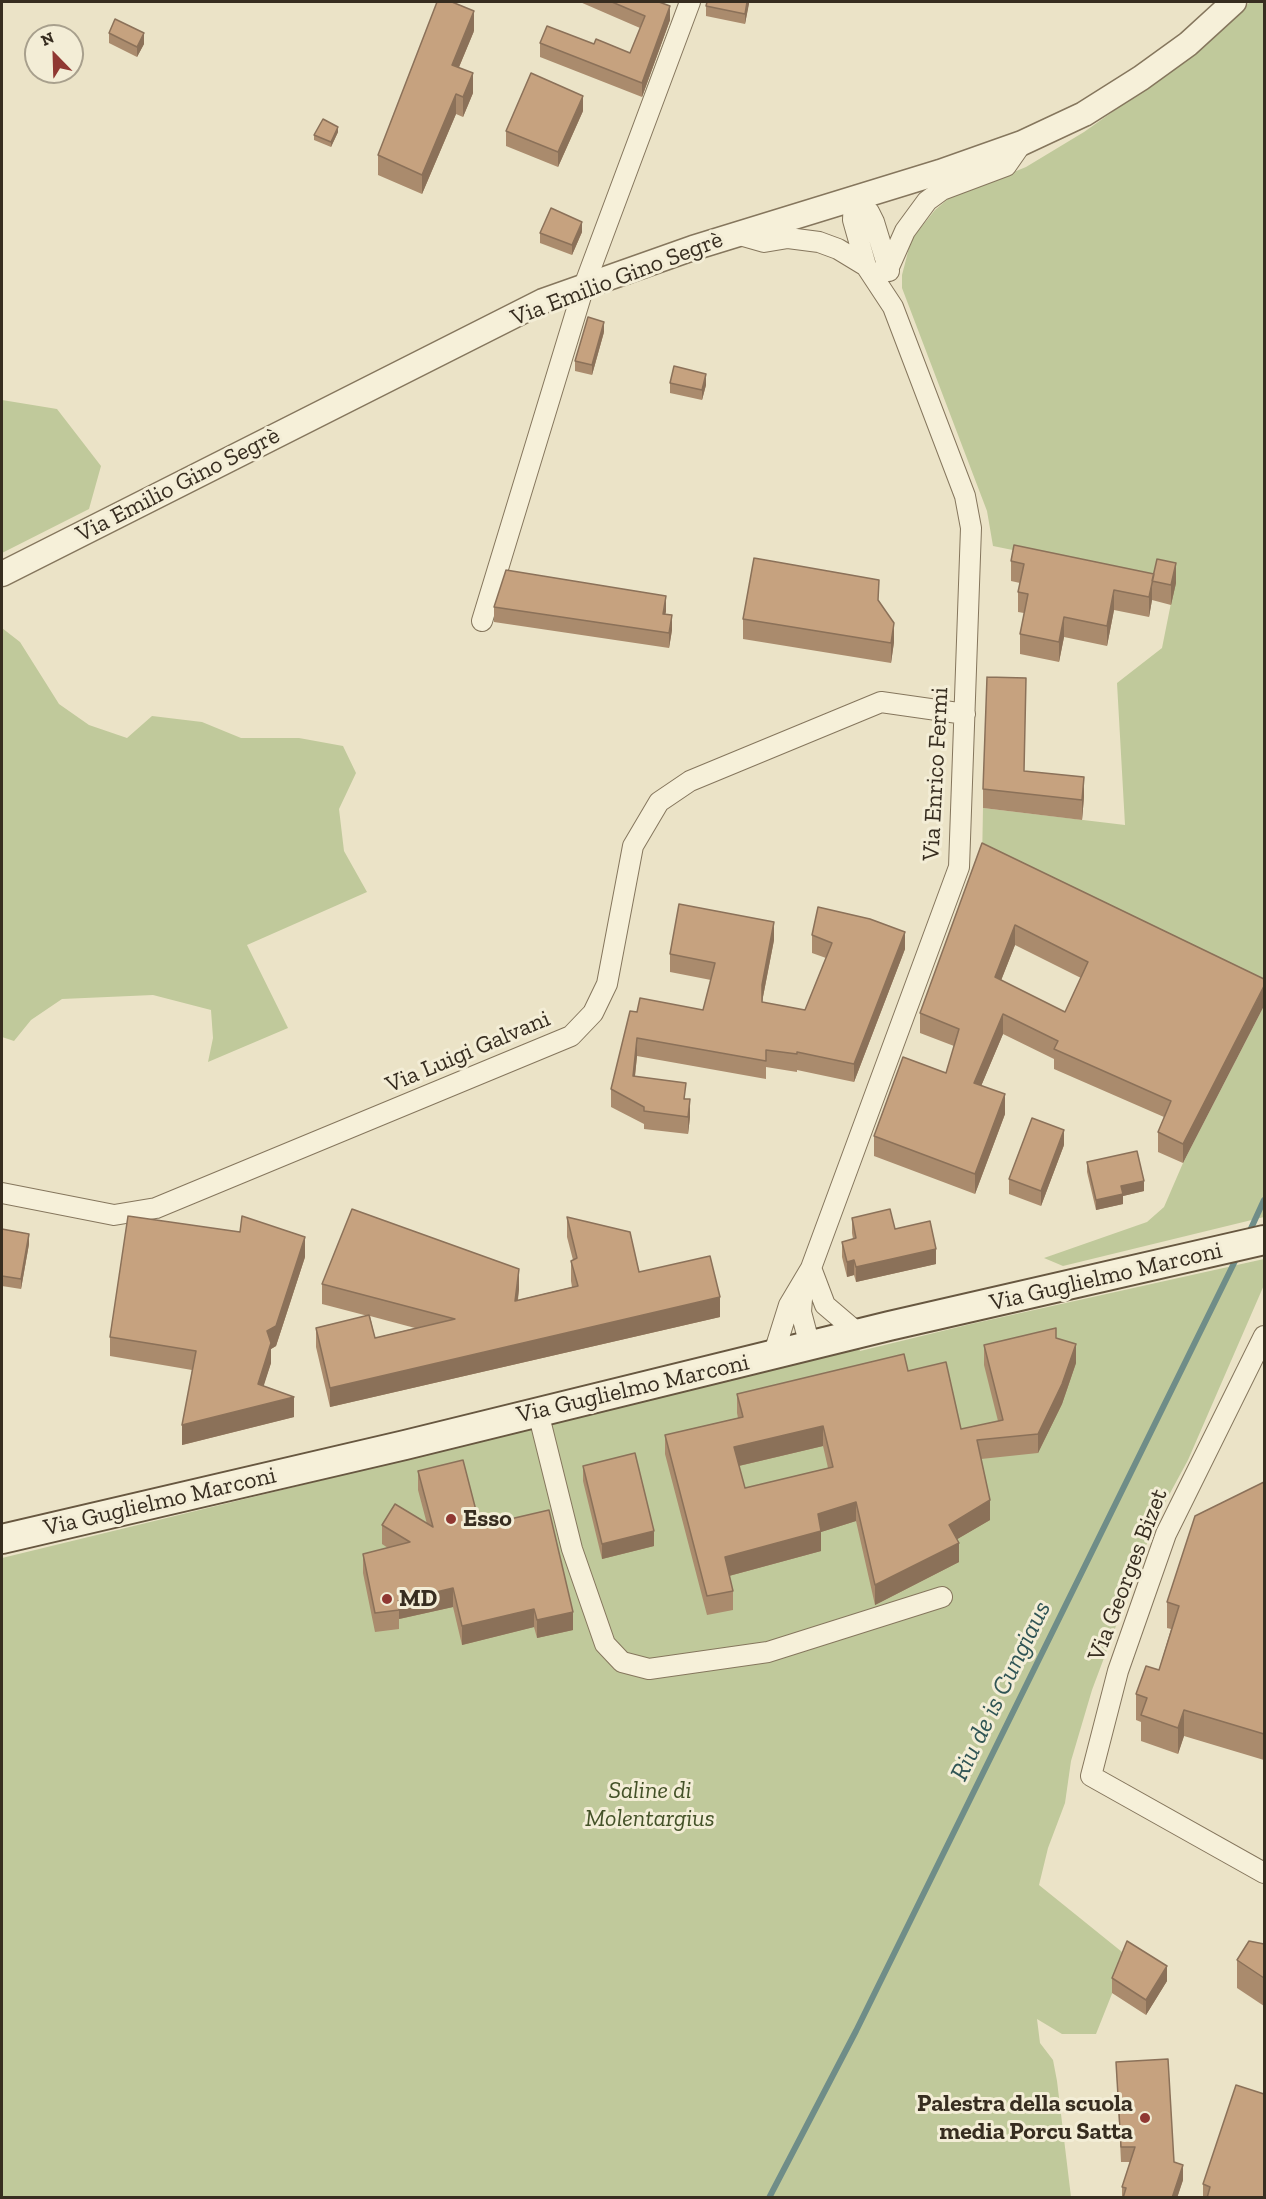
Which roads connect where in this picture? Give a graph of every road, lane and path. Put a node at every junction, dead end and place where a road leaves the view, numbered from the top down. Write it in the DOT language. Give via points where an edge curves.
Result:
graph roads {
  1 [pos="690,2"];
  2 [pos="1234,2"];
  3 [pos="1022,143"];
  4 [pos="854,198"];
  5 [pos="736,234"];
  6 [pos="866,266"];
  7 [pos="889,267"];
  8 [pos="584,286"];
  9 [pos="893,307"];
  10 [pos="2,574"];
  11 [pos="482,621"];
  12 [pos="965,714"];
  13 [pos="2,1193"];
  14 [pos="1261,1243"];
  15 [pos="807,1274"];
  16 [pos="859,1334"];
  17 [pos="1264,1336"];
  18 [pos="810,1346"];
  19 [pos="773,1356"];
  20 [pos="538,1412"];
  21 [pos="2,1539"];
  22 [pos="942,1597"];
  23 [pos="1264,1873"];
  1 -- 8 [label="street"];
  2 -- 3 [label="street, Via Emilio Gino Segrè" via="1188,44 1141,78 1083,114"];
  3 -- 4 [label="street, Via Emilio Gino Segrè"];
  3 -- 7 [label="street" via="1006,166 942,190 927,201 905,231"];
  4 -- 5 [label="street, Via Emilio Gino Segrè"];
  4 -- 6 [label="street" via="854,220"];
  4 -- 7 [label="street" via="869,212"];
  5 -- 6 [label="street" via="764,242 788,238 819,242"];
  5 -- 8 [label="street, Via Emilio Gino Segrè"];
  6 -- 9 [label="street"];
  7 -- 9 [label="street"];
  8 -- 10 [label="street, Via Emilio Gino Segrè" via="543,301"];
  8 -- 11 [label="street"];
  9 -- 12 [label="street, Via Enrico Fermi" via="950,452 971,528"];
  12 -- 13 [label="street, Via Luigi Galvani" via="881,702 690,781 659,802 633,846 607,984 593,1013 571,1036 156,1208 114,1215"];
  12 -- 15 [label="street, Via Enrico Fermi" via="959,867"];
  14 -- 16 [label="main road, Via Guglielmo Marconi"];
  15 -- 16 [label="street" via="825,1305"];
  15 -- 18 [label="street" via="801,1312"];
  15 -- 19 [label="street, Via Enrico Fermi" via="789,1305"];
  16 -- 18 [label="main road, Via Guglielmo Marconi"];
  17 -- 23 [label="street, Via Georges Bizet" via="1166,1534 1118,1671 1091,1776"];
  18 -- 19 [label="main road, Via Guglielmo Marconi"];
  19 -- 20 [label="main road, Via Guglielmo Marconi"];
  20 -- 21 [label="main road, Via Guglielmo Marconi"];
  20 -- 22 [label="street" via="572,1549 605,1644 622,1662 650,1669 768,1652"];
}
